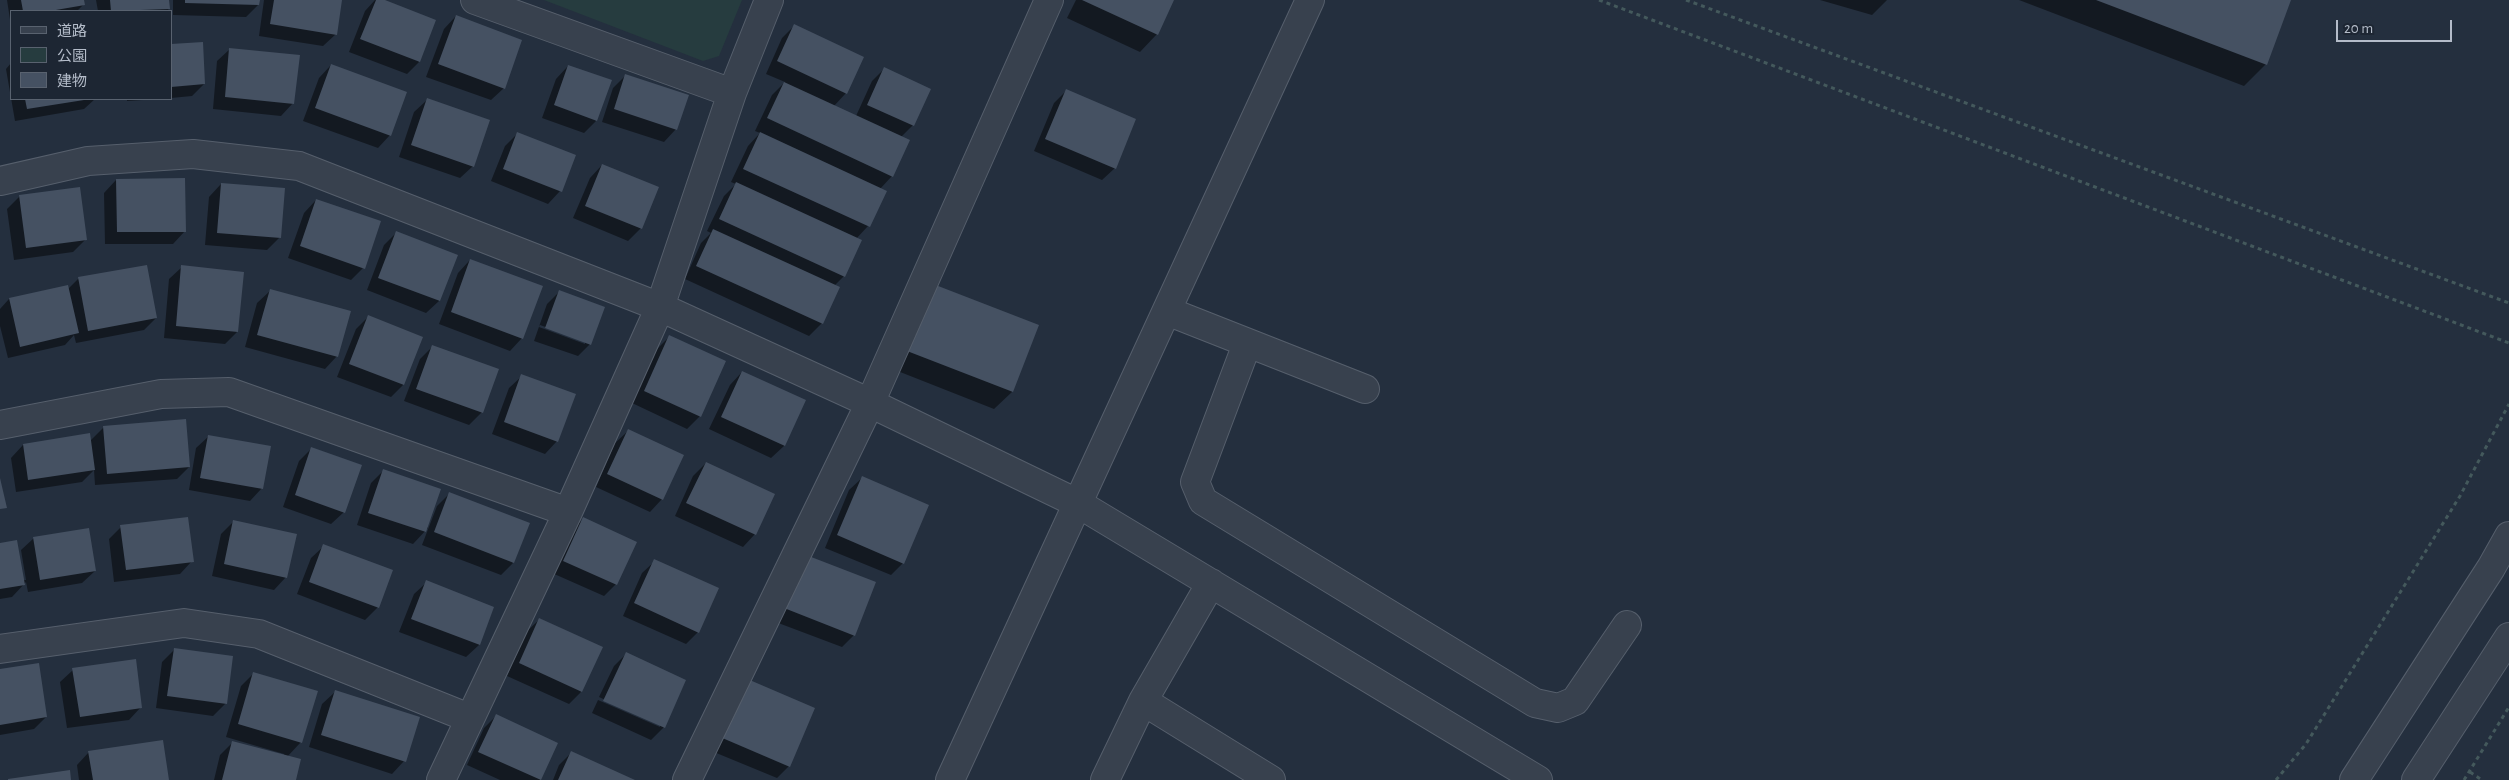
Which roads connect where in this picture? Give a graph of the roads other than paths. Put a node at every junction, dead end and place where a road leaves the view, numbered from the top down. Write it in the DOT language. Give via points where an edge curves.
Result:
graph roads {
  1 [pos="475,0"];
  2 [pos="768,0"];
  3 [pos="1049,0"];
  4 [pos="1310,0"];
  5 [pos="732,93"];
  6 [pos="0,181"];
  7 [pos="660,307"];
  8 [pos="1166,311"];
  9 [pos="1247,344"];
  10 [pos="1365,389"];
  11 [pos="870,403"];
  12 [pos="0,425"];
  13 [pos="1079,504"];
  14 [pos="568,512"];
  15 [pos="2509,536"];
  16 [pos="1211,583"];
  17 [pos="1626,625"];
  18 [pos="2509,637"];
  19 [pos="0,649"];
  20 [pos="1143,701"];
  21 [pos="470,718"];
  22 [pos="441,780"];
  23 [pos="687,780"];
  24 [pos="950,780"];
  25 [pos="1105,780"];
  26 [pos="1271,780"];
  27 [pos="1538,780"];
  28 [pos="2354,780"];
  29 [pos="2416,780"];
  1 -- 5 [label="street"];
  2 -- 5 [label="street"];
  3 -- 11 [label="street"];
  4 -- 8 [label="street"];
  5 -- 7 [label="street"];
  6 -- 7 [label="street" via="88,161 192,154 298,166"];
  7 -- 11 [label="street"];
  7 -- 14 [label="street"];
  8 -- 9 [label="street"];
  8 -- 13 [label="street"];
  9 -- 10 [label="street"];
  9 -- 17 [label="street" via="1195,482 1204,500 1534,702 1558,708 1575,701"];
  11 -- 13 [label="street"];
  11 -- 23 [label="street"];
  12 -- 14 [label="street" via="160,394 228,392"];
  13 -- 16 [label="street"];
  13 -- 24 [label="street"];
  14 -- 21 [label="street"];
  15 -- 28 [label="street"];
  16 -- 20 [label="street"];
  16 -- 27 [label="street"];
  18 -- 29 [label="street"];
  19 -- 21 [label="street" via="184,623 259,634"];
  20 -- 25 [label="street"];
  20 -- 26 [label="street"];
  21 -- 22 [label="street"];
}
